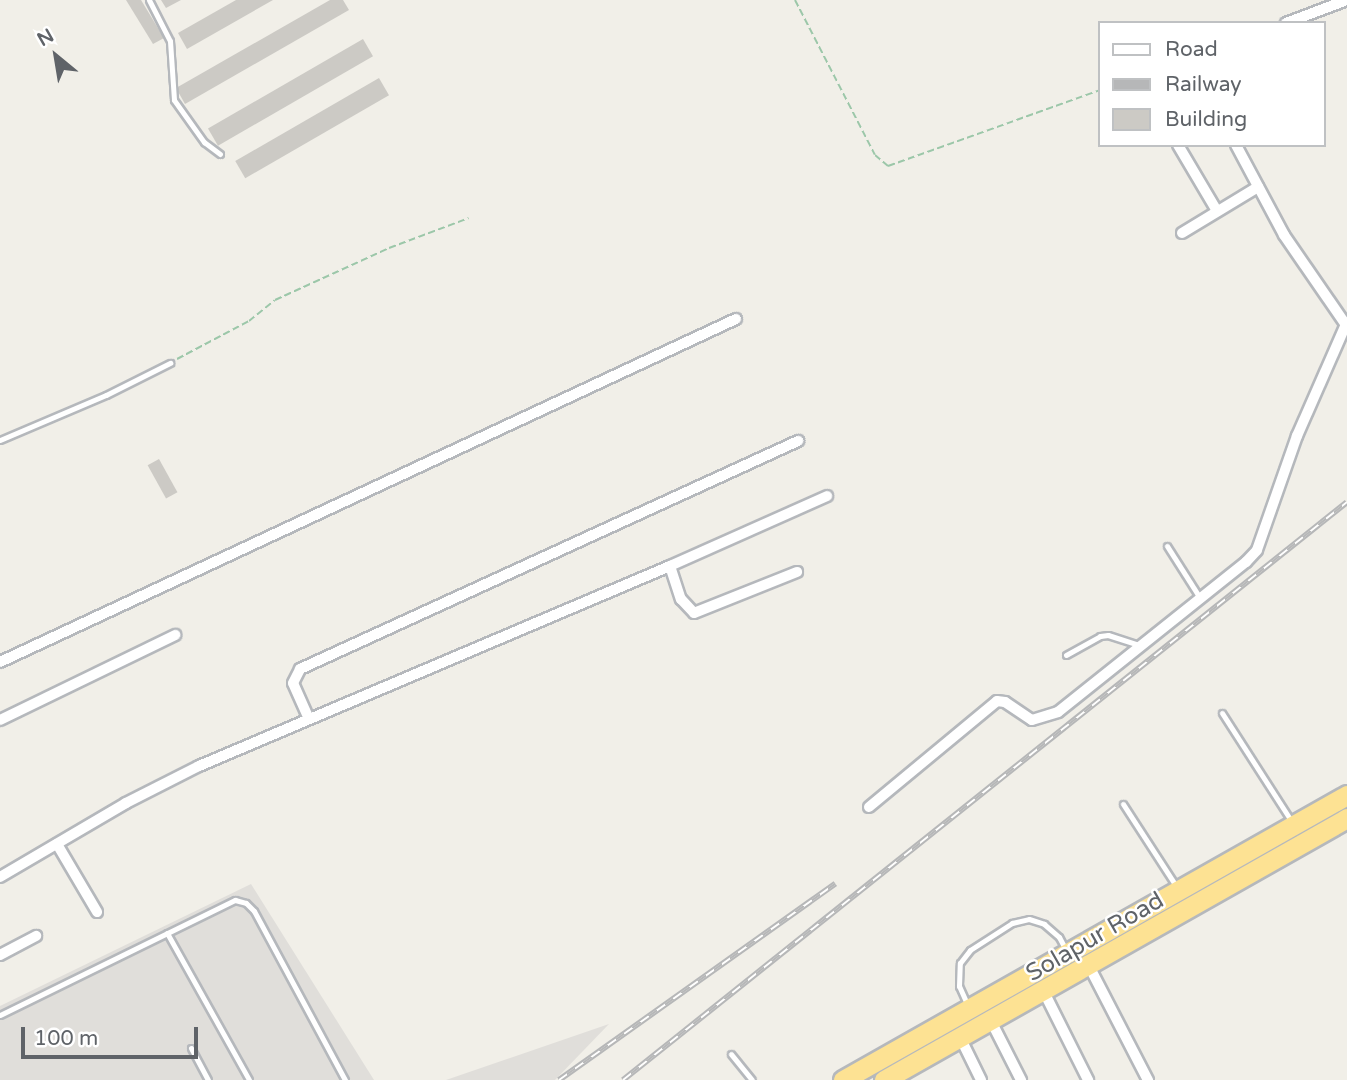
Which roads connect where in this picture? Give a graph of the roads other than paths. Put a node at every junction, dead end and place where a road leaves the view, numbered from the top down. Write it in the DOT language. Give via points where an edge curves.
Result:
graph roads {
  1 [pos="149,0"];
  2 [pos="1347,0"];
  3 [pos="1291,21"];
  4 [pos="1179,147"];
  5 [pos="1237,147"];
  6 [pos="220,154"];
  7 [pos="1258,187"];
  8 [pos="1217,211"];
  9 [pos="1182,233"];
  10 [pos="736,319"];
  11 [pos="1346,323"];
  12 [pos="170,362"];
  13 [pos="0,440"];
  14 [pos="799,441"];
  15 [pos="827,496"];
  16 [pos="1167,546"];
  17 [pos="670,566"];
  18 [pos="797,572"];
  19 [pos="1200,598"];
  20 [pos="175,635"];
  21 [pos="1139,645"];
  22 [pos="1066,655"];
  23 [pos="0,662"];
  24 [pos="1222,713"];
  25 [pos="309,719"];
  26 [pos="0,720"];
  27 [pos="1347,795"];
  28 [pos="1123,804"];
  29 [pos="869,807"];
  30 [pos="1347,818"];
  31 [pos="1294,825"];
  32 [pos="57,844"];
  33 [pos="0,877"];
  34 [pos="1178,890"];
  35 [pos="97,912"];
  36 [pos="167,933"];
  37 [pos="36,936"];
  38 [pos="1068,953"];
  39 [pos="0,955"];
  40 [pos="1088,964"];
  41 [pos="1044,990"];
  42 [pos="976,1005"];
  43 [pos="0,1015"];
  44 [pos="950,1020"];
  45 [pos="990,1020"];
  46 [pos="960,1037"];
  47 [pos="191,1048"];
  48 [pos="731,1054"];
  49 [pos="895,1077"];
  50 [pos="208,1080"];
  51 [pos="249,1080"];
  52 [pos="345,1080"];
  53 [pos="752,1080"];
  54 [pos="843,1080"];
  55 [pos="981,1080"];
  56 [pos="1021,1080"];
  57 [pos="1088,1080"];
  58 [pos="1148,1080"];
  1 -- 6 [label="lane" via="170,41 174,100 204,142"];
  2 -- 3 [label="street"];
  4 -- 8 [label="street"];
  5 -- 7 [label="street"];
  7 -- 8 [label="street"];
  7 -- 11 [label="street" via="1284,235"];
  8 -- 9 [label="street"];
  10 -- 23 [label="street"];
  11 -- 19 [label="street" via="1297,436 1257,550"];
  12 -- 13 [label="lane"];
  14 -- 25 [label="street" via="306,666 293,683"];
  15 -- 17 [label="street"];
  16 -- 19 [label="lane"];
  17 -- 18 [label="street" via="681,598 694,613"];
  17 -- 25 [label="street"];
  19 -- 21 [label="street"];
  20 -- 26 [label="street"];
  21 -- 22 [label="lane" via="1100,636"];
  21 -- 29 [label="street" via="1044,719 1032,720 1005,702 989,705"];
  24 -- 31 [label="lane"];
  25 -- 32 [label="street" via="199,766"];
  27 -- 31 [label="highway, Solapur Road"];
  28 -- 34 [label="lane"];
  30 -- 40 [label="highway, Solapur Road"];
  31 -- 34 [label="highway, Solapur Road"];
  32 -- 33 [label="street"];
  32 -- 35 [label="street"];
  34 -- 38 [label="highway, Solapur Road"];
  36 -- 43 [label="lane"];
  36 -- 51 [label="lane"];
  36 -- 52 [label="lane" via="221,906 246,903 269,935"];
  37 -- 39 [label="street"];
  38 -- 42 [label="highway, Solapur Road"];
  38 -- 42 [label="lane" via="1044,924 1029,919 1012,923 970,950 960,963 959,986"];
  40 -- 41 [label="highway, Solapur Road"];
  40 -- 58 [label="street"];
  41 -- 45 [label="highway, Solapur Road"];
  41 -- 57 [label="street"];
  42 -- 44 [label="highway, Solapur Road"];
  42 -- 45 [label="street"];
  44 -- 46 [label="street"];
  44 -- 54 [label="highway, Solapur Road"];
  45 -- 46 [label="highway, Solapur Road"];
  45 -- 56 [label="street"];
  46 -- 49 [label="highway, Solapur Road"];
  46 -- 55 [label="street"];
  47 -- 50 [label="lane"];
  48 -- 53 [label="lane"];
}
